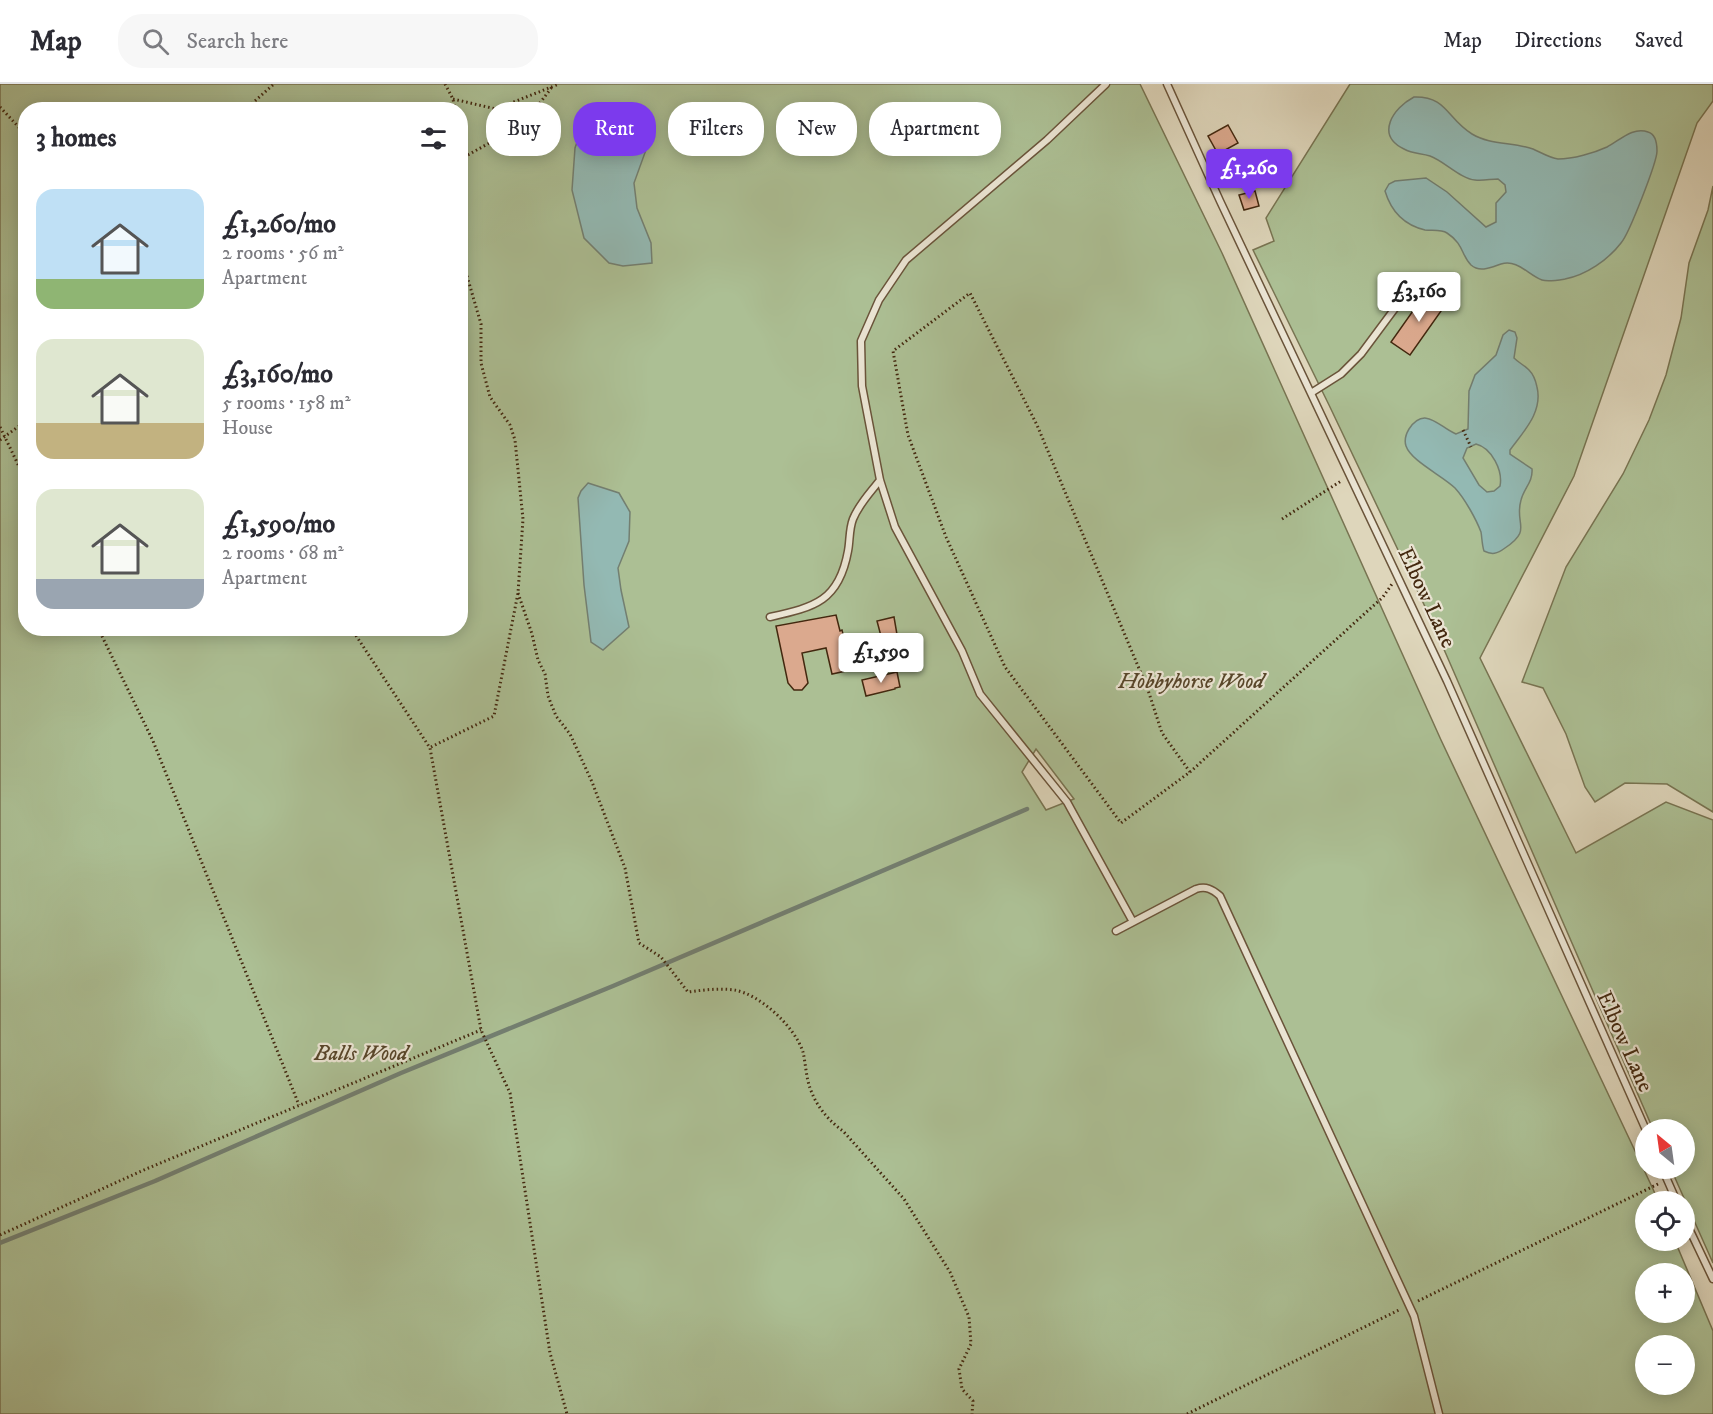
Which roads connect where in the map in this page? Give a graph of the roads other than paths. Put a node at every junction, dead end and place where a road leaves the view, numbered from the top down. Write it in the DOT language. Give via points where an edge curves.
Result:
graph roads {
  1 [pos="1106,84"];
  2 [pos="1167,84"];
  3 [pos="1413,284"];
  4 [pos="1311,393"];
  5 [pos="880,480"];
  6 [pos="770,616"];
  7 [pos="1133,922"];
  8 [pos="1116,931"];
  9 [pos="1641,1119"];
  10 [pos="1695,1242"];
  11 [pos="1713,1280"];
  12 [pos="1438,1414"];
  1 -- 5 [label="lane" via="1047,140 906,260 879,300 861,341 862,386"];
  2 -- 4 [label="lane, Elbow Lane"];
  3 -- 4 [label="lane" via="1361,354 1341,374"];
  4 -- 9 [label="lane, Elbow Lane" via="1398,575"];
  5 -- 6 [label="lane" via="852,521 848,551 836,588 811,606"];
  5 -- 7 [label="lane" via="895,527 962,651 980,694 1067,802"];
  7 -- 8 [label="lane"];
  7 -- 12 [label="lane" via="1202,887 1220,896 1414,1316"];
  10 -- 11 [label="lane"];
}
